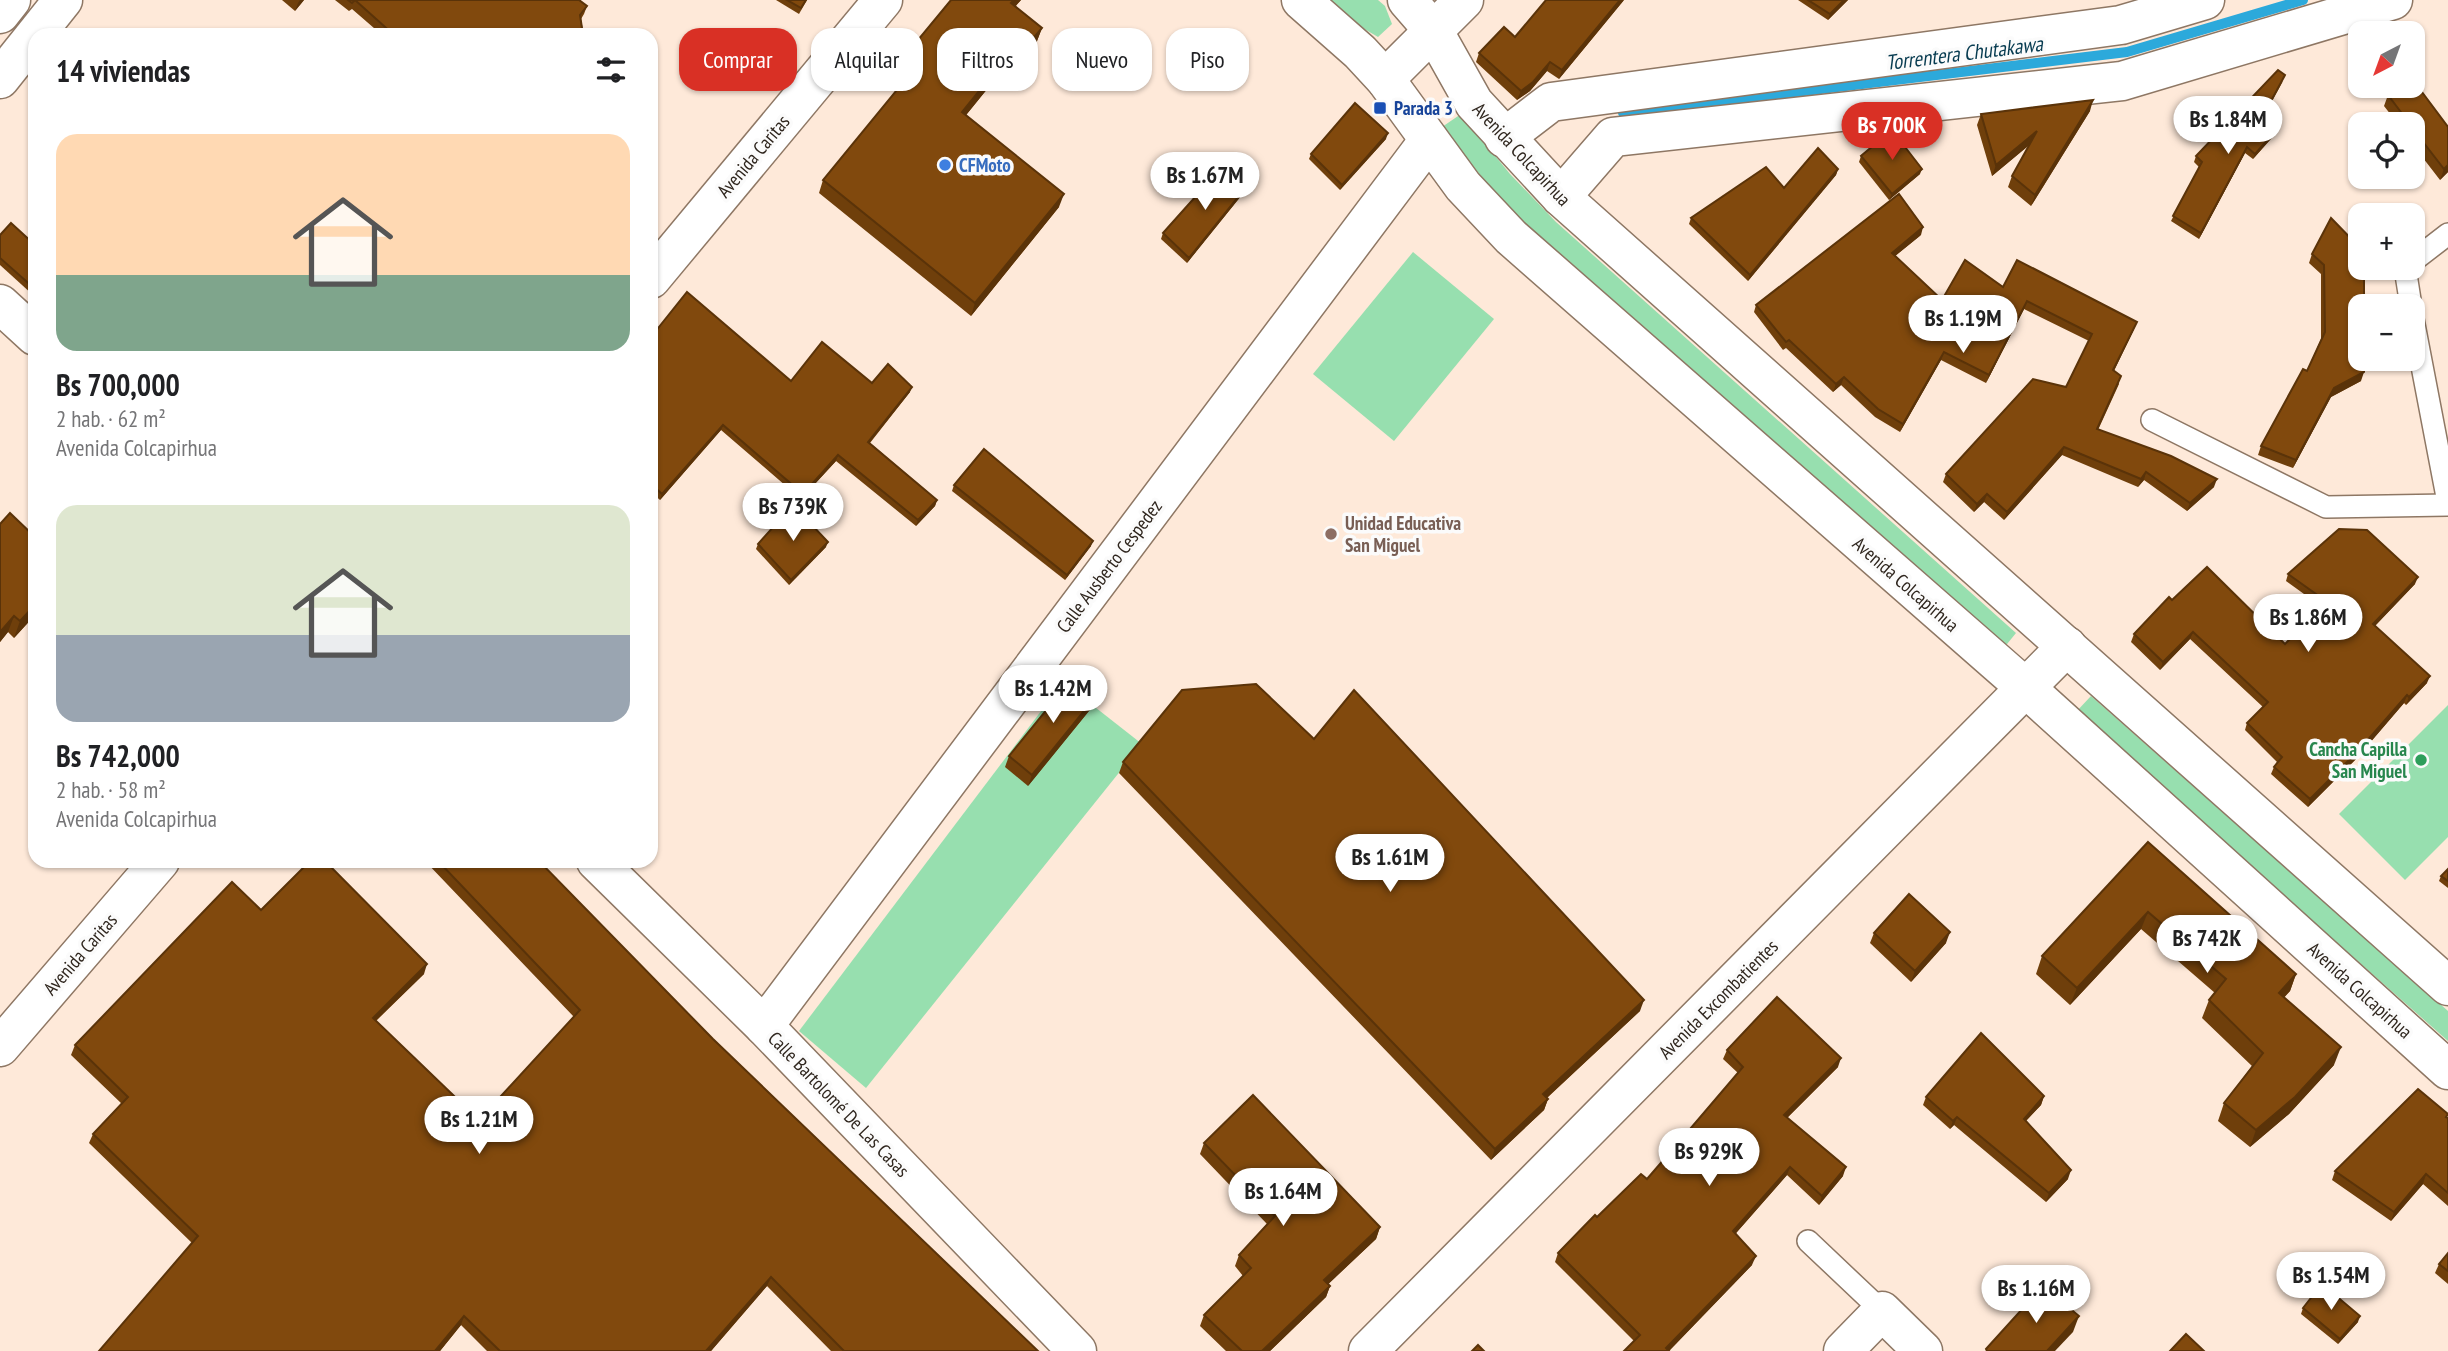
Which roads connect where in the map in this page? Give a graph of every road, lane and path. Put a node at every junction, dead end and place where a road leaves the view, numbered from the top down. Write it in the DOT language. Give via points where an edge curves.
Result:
graph roads {
  1 [pos="11,0"];
  2 [pos="63,0"];
  3 [pos="883,0"];
  4 [pos="1301,0"];
  5 [pos="1407,0"];
  6 [pos="1464,0"];
  7 [pos="2205,0"];
  8 [pos="2393,0"];
  9 [pos="0,14"];
  10 [pos="41,28"];
  11 [pos="1433,30"];
  12 [pos="28,44"];
  13 [pos="0,79"];
  14 [pos="1385,79"];
  15 [pos="1504,138"];
  16 [pos="1429,140"];
  17 [pos="1561,197"];
  18 [pos="2448,234"];
  19 [pos="2425,252"];
  20 [pos="658,271"];
  21 [pos="0,304"];
  22 [pos="28,330"];
  23 [pos="2423,371"];
  24 [pos="2152,420"];
  25 [pos="2448,503"];
  26 [pos="2067,646"];
  27 [pos="2027,689"];
  28 [pos="154,868"];
  29 [pos="603,868"];
  30 [pos="2448,986"];
  31 [pos="764,1026"];
  32 [pos="0,1047"];
  33 [pos="2448,1070"];
  34 [pos="1808,1241"];
  35 [pos="1882,1311"];
  36 [pos="1077,1351"];
  37 [pos="1368,1351"];
  38 [pos="1843,1351"];
  39 [pos="1923,1351"];
  1 -- 9 [label="street"];
  2 -- 10 [label="street"];
  3 -- 20 [label="street, Avenida Caritas"];
  4 -- 14 [label="street, Avenida Colcapirhua"];
  5 -- 11 [label="street, Avenida Colcapirhua"];
  6 -- 11 [label="street"];
  7 -- 15 [label="street" via="2121,24 1551,102"];
  8 -- 17 [label="street" via="2122,81 1613,137"];
  11 -- 14 [label="street"];
  11 -- 15 [label="street, Avenida Colcapirhua" via="1466,92"];
  12 -- 13 [label="street"];
  14 -- 16 [label="street, Avenida Colcapirhua"];
  15 -- 17 [label="street, Avenida Colcapirhua"];
  16 -- 27 [label="street, Avenida Colcapirhua" via="1463,186 1511,237"];
  16 -- 31 [label="street, Calle Ausberto Cespedez"];
  17 -- 26 [label="street, Avenida Colcapirhua"];
  18 -- 19 [label="lane"];
  21 -- 22 [label="street"];
  23 -- 25 [label="lane"];
  24 -- 25 [label="lane" via="2326,507"];
  26 -- 27 [label="street, Avenida Excombatientes"];
  26 -- 30 [label="street, Avenida Colcapirhua"];
  27 -- 33 [label="street, Avenida Colcapirhua"];
  27 -- 37 [label="street, Avenida Excombatientes"];
  28 -- 32 [label="street, Avenida Caritas"];
  29 -- 31 [label="street, Calle Bartolomé De Las Casas"];
  31 -- 36 [label="street, Calle Bartolomé De Las Casas"];
  34 -- 35 [label="lane"];
  35 -- 38 [label="street"];
  35 -- 39 [label="street"];
}
